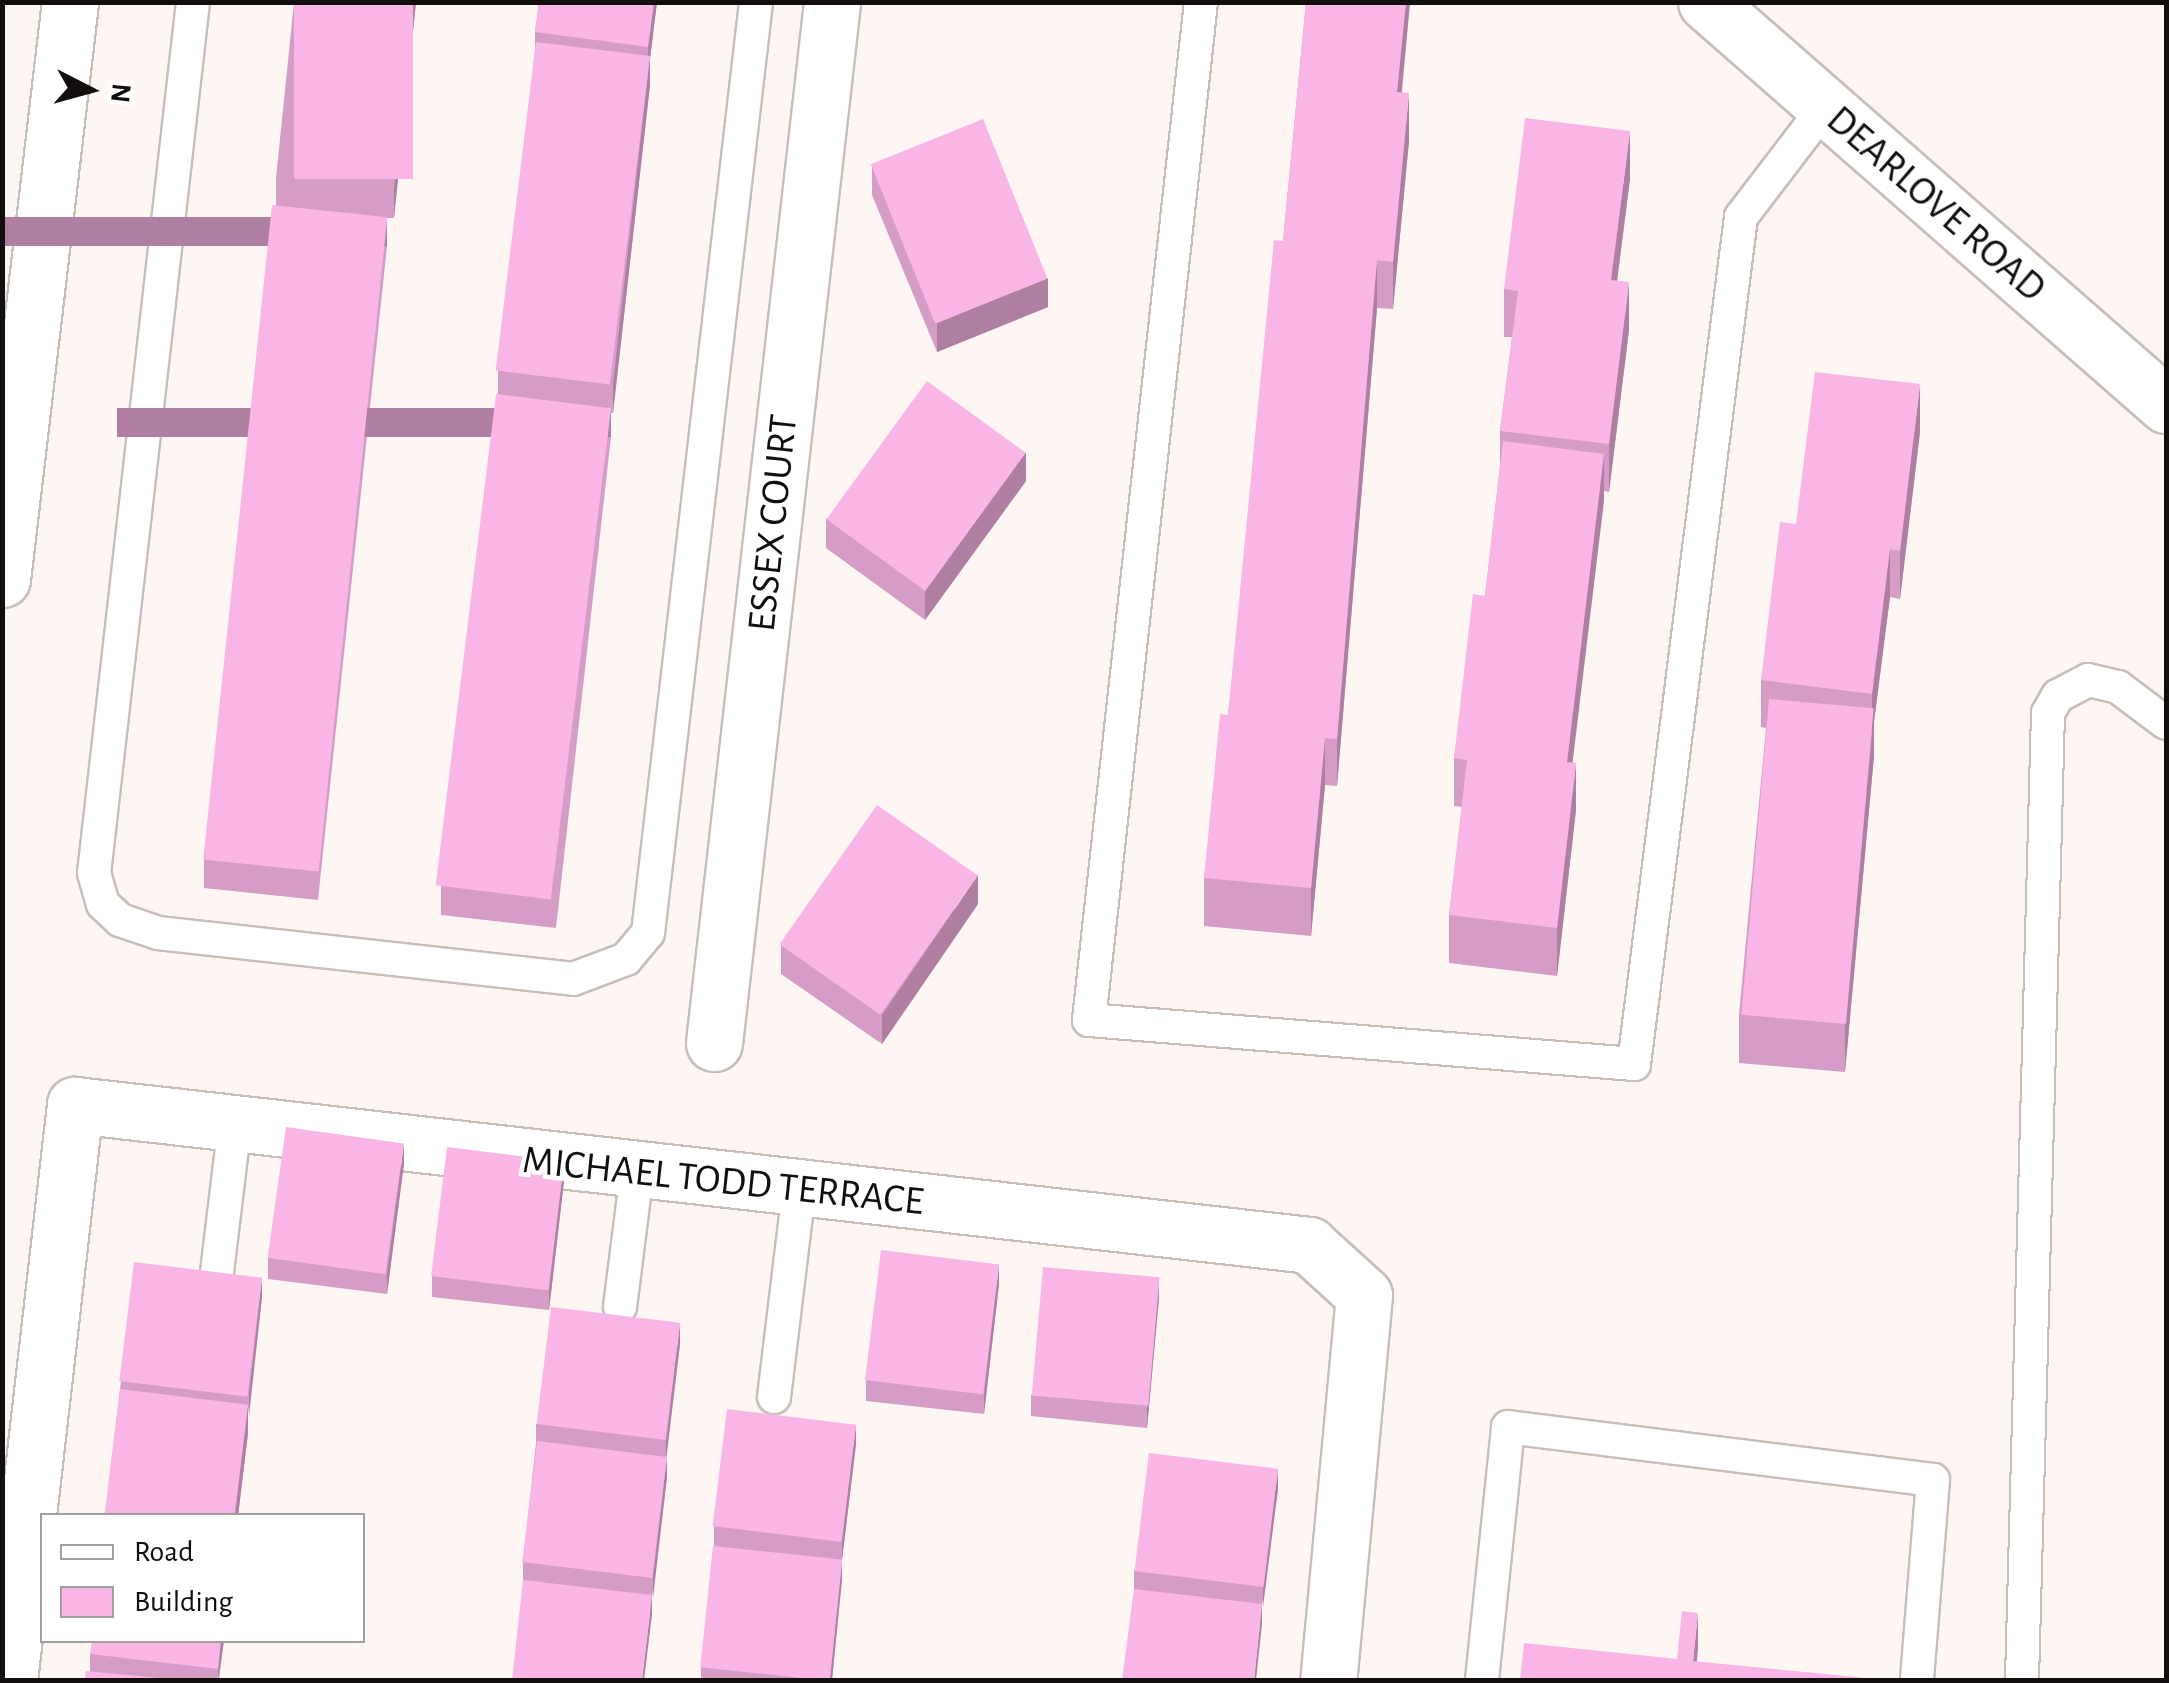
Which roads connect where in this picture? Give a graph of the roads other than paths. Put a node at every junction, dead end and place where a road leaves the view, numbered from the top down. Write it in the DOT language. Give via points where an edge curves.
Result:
graph roads {
  1 [pos="70,2"];
  2 [pos="193,2"];
  3 [pos="756,2"];
  4 [pos="832,2"];
  5 [pos="1200,2"];
  6 [pos="1706,2"];
  7 [pos="1825,107"];
  8 [pos="2166,405"];
  9 [pos="2,579"];
  10 [pos="2166,723"];
  11 [pos="714,1043"];
  12 [pos="235,1124"];
  13 [pos="637,1172"];
  14 [pos="799,1190"];
  15 [pos="216,1272"];
  16 [pos="620,1307"];
  17 [pos="774,1397"];
  18 [pos="9,1680"];
  19 [pos="1328,1680"];
  20 [pos="1482,1680"];
  21 [pos="1917,1680"];
  22 [pos="2022,1680"];
  1 -- 9 [label="street"];
  2 -- 3 [label="lane" via="94,874 103,904 120,920 158,933 573,979 626,959 648,933"];
  4 -- 11 [label="street, ESSEX COURT"];
  5 -- 7 [label="lane" via="1089,1020 1634,1064 1741,217"];
  6 -- 7 [label="street, DEARLOVE ROAD"];
  7 -- 8 [label="street, DEARLOVE ROAD"];
  10 -- 22 [label="lane" via="2118,687 2088,680 2058,696 2048,713"];
  12 -- 13 [label="street, MICHAEL TODD TERRACE"];
  12 -- 15 [label="lane"];
  12 -- 18 [label="street, MICHAEL TODD TERRACE" via="75,1105"];
  13 -- 14 [label="street, MICHAEL TODD TERRACE"];
  13 -- 16 [label="lane"];
  14 -- 17 [label="lane"];
  14 -- 19 [label="street, MICHAEL TODD TERRACE" via="1309,1246 1364,1294"];
  20 -- 21 [label="lane" via="1508,1427 1933,1480"];
}
